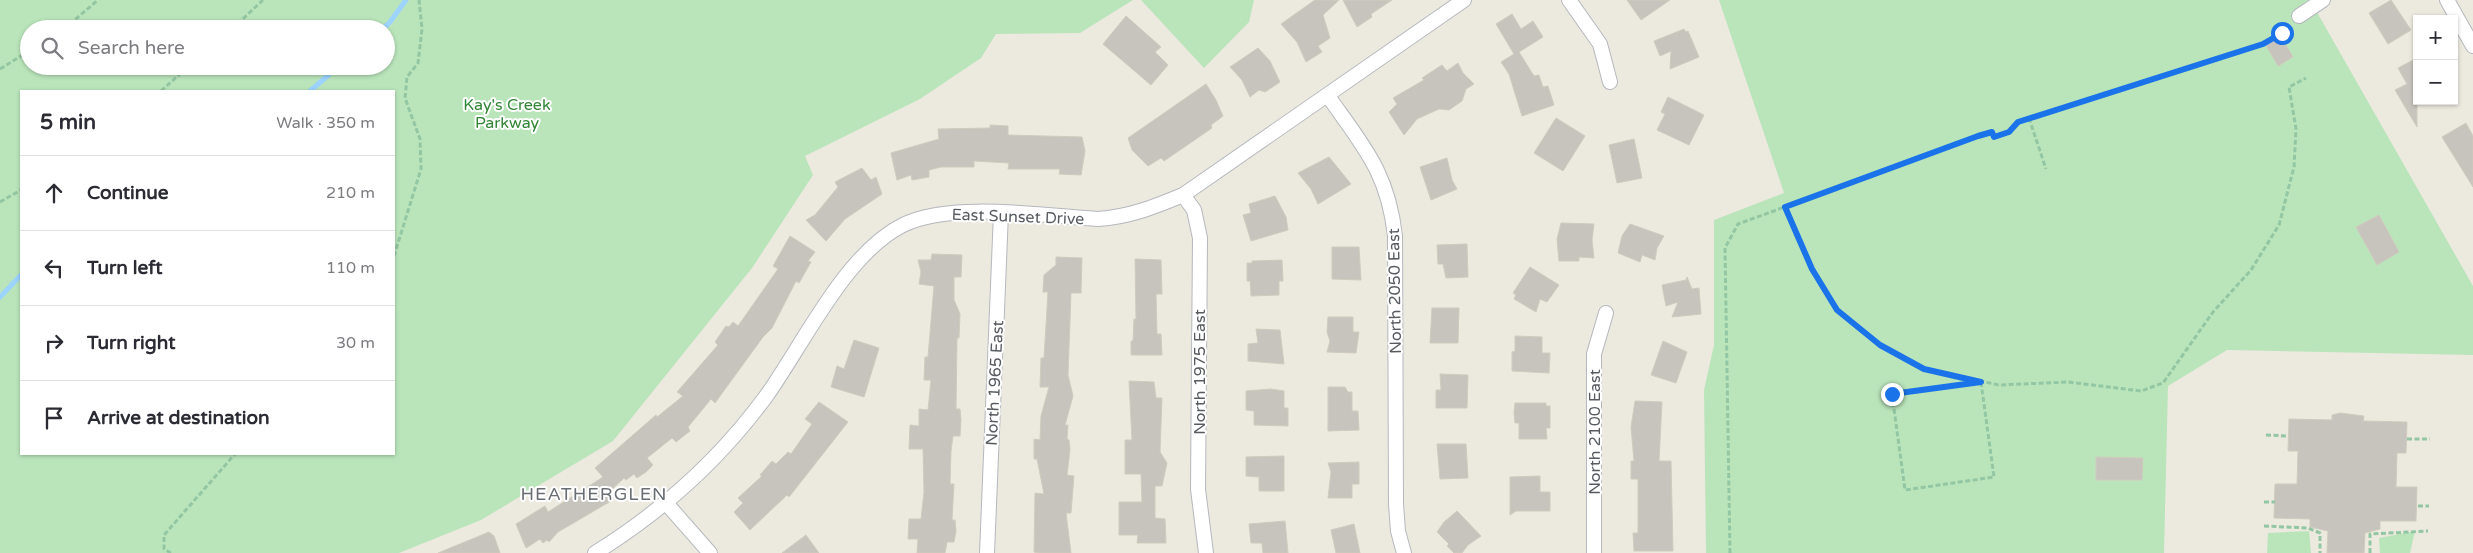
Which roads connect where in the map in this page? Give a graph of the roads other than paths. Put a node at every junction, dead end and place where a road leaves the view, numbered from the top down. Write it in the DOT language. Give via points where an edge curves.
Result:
graph roads {
  1 [pos="1464,0"];
  2 [pos="1568,0"];
  3 [pos="2323,0"];
  4 [pos="2447,0"];
  5 [pos="2299,16"];
  6 [pos="2473,46"];
  7 [pos="1610,82"];
  8 [pos="1328,96"];
  9 [pos="1183,195"];
  10 [pos="1001,213"];
  11 [pos="1606,313"];
  12 [pos="666,503"];
  13 [pos="595,553"];
  14 [pos="710,553"];
  15 [pos="988,553"];
  16 [pos="1206,553"];
  17 [pos="1404,553"];
  18 [pos="1594,553"];
  1 -- 8 [label="street, East Sunset Drive"];
  2 -- 7 [label="street" via="1600,44"];
  3 -- 5 [label="street"];
  4 -- 6 [label="street"];
  8 -- 9 [label="street, East Sunset Drive"];
  8 -- 17 [label="street, North 2050 East" via="1372,159 1392,207 1395,236 1396,504"];
  9 -- 10 [label="street, East Sunset Drive" via="1119,217 1098,219"];
  9 -- 16 [label="street, North 1975 East" via="1194,210 1200,238 1198,489"];
  10 -- 12 [label="street, East Sunset Drive" via="934,215 903,224 874,245 847,275 766,396 708,462"];
  10 -- 15 [label="street, North 1965 East"];
  11 -- 18 [label="street, North 2100 East" via="1594,354"];
  12 -- 13 [label="street, East Sunset Drive"];
  12 -- 14 [label="street"];
}
